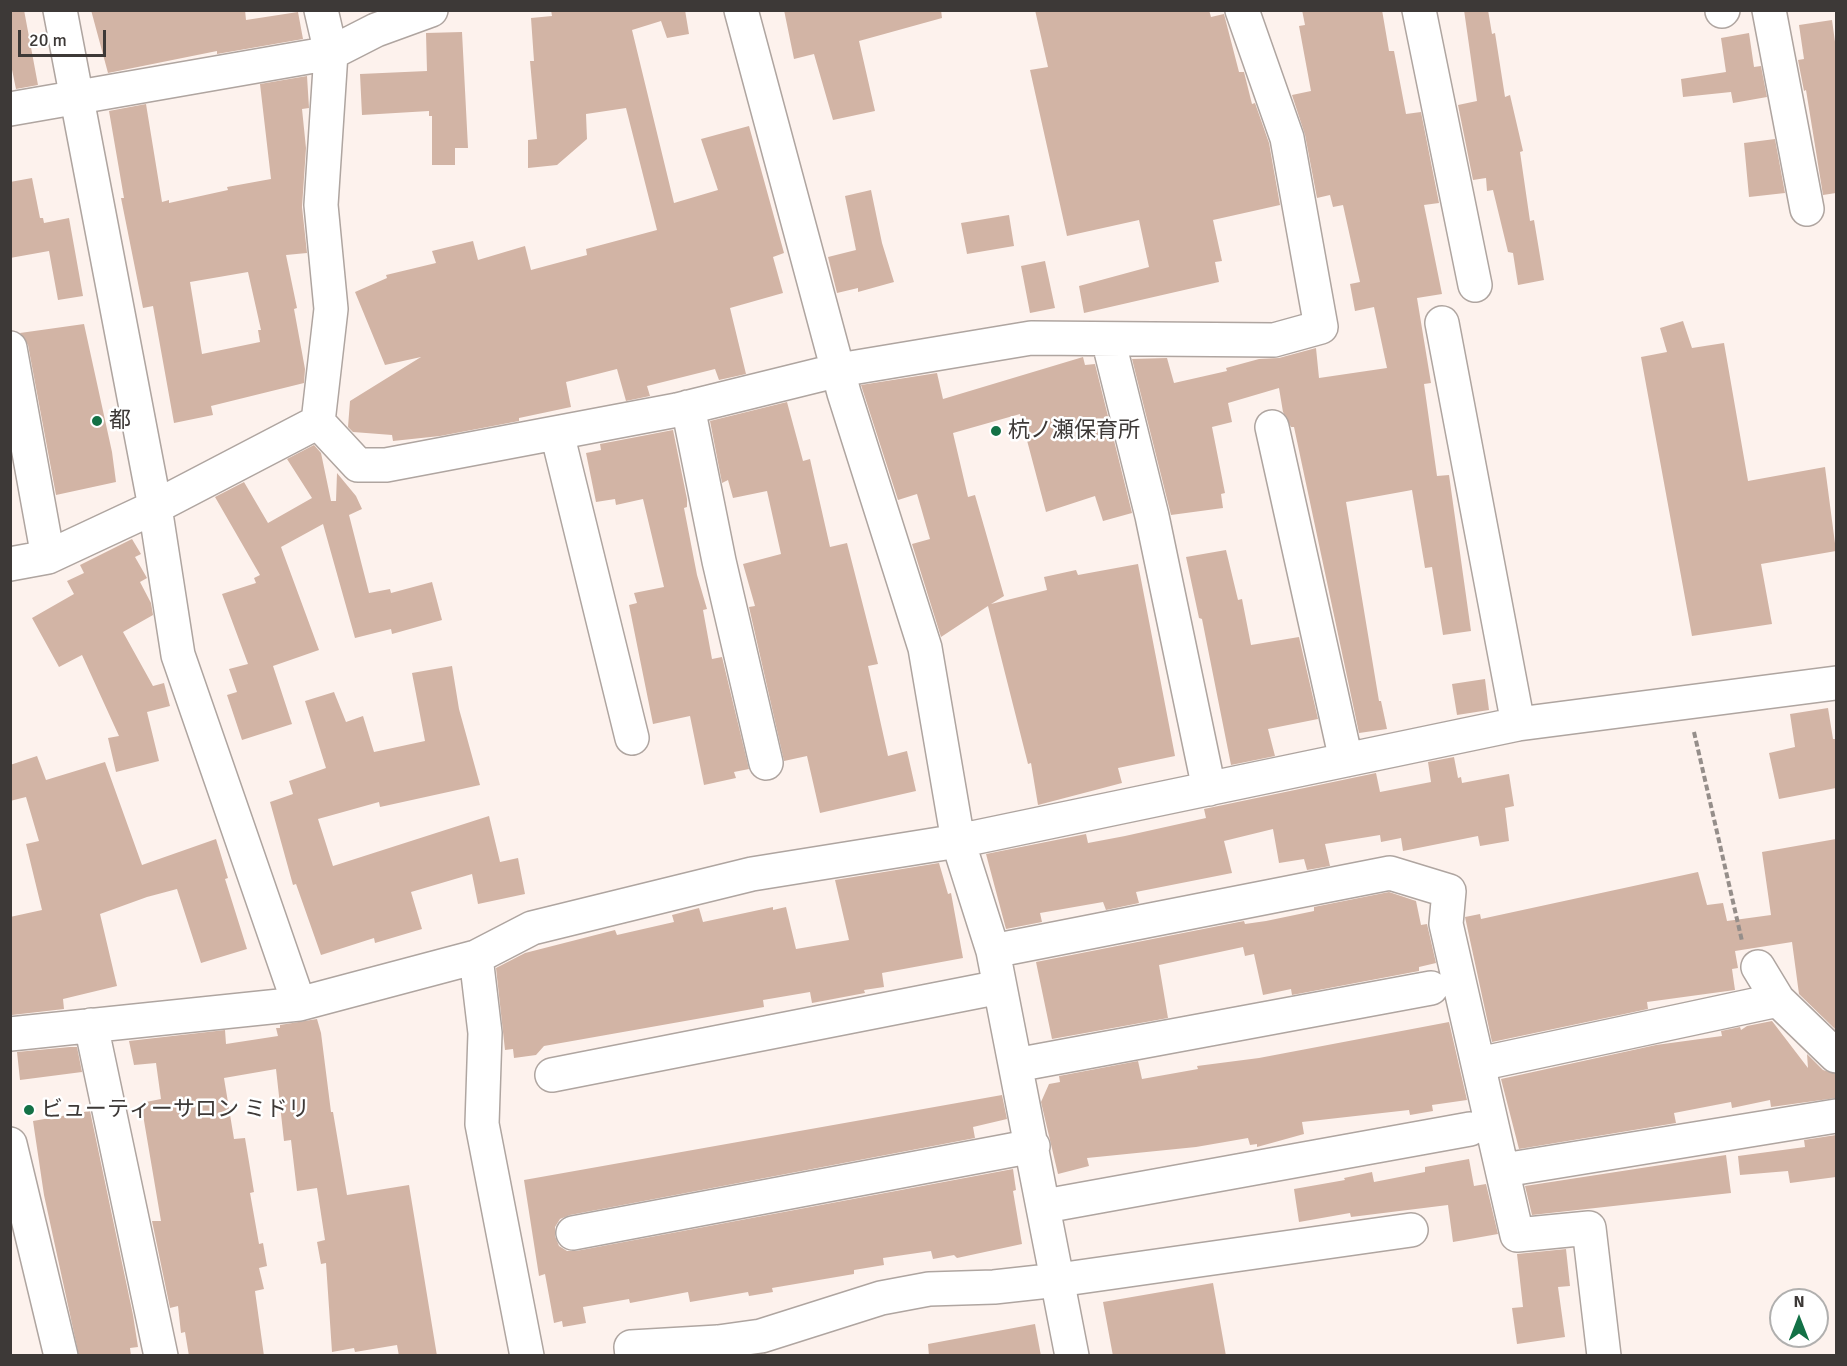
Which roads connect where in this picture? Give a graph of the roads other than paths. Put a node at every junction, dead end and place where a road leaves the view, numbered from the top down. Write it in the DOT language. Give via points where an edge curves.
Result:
graph roads {
  1 [pos="60,10"];
  2 [pos="321,10"];
  3 [pos="431,10"];
  4 [pos="741,10"];
  5 [pos="1242,10"];
  6 [pos="1419,10"];
  7 [pos="1769,10"];
  8 [pos="331,53"];
  9 [pos="75,100"];
  10 [pos="10,109"];
  11 [pos="1806,209"];
  12 [pos="1475,285"];
  13 [pos="1442,322"];
  14 [pos="1108,339"];
  15 [pos="10,348"];
  16 [pos="838,370"];
  17 [pos="688,407"];
  18 [pos="318,422"];
  19 [pos="1272,427"];
  20 [pos="557,433"];
  21 [pos="155,507"];
  22 [pos="48,556"];
  23 [pos="10,564"];
  24 [pos="1836,682"];
  25 [pos="1518,724"];
  26 [pos="632,738"];
  27 [pos="1346,760"];
  28 [pos="766,763"];
  29 [pos="1209,789"];
  30 [pos="958,841"];
  31 [pos="993,951"];
  32 [pos="476,957"];
  33 [pos="1758,967"];
  34 [pos="1000,987"];
  35 [pos="1431,988"];
  36 [pos="1778,1000"];
  37 [pos="299,1004"];
  38 [pos="91,1025"];
  39 [pos="10,1034"];
  40 [pos="1836,1056"];
  41 [pos="1479,1064"];
  42 [pos="1016,1065"];
  43 [pos="552,1075"];
  44 [pos="1836,1116"];
  45 [pos="1470,1129"];
  46 [pos="10,1144"];
  47 [pos="1033,1146"];
  48 [pos="1504,1170"];
  49 [pos="1045,1206"];
  50 [pos="1411,1230"];
  51 [pos="573,1233"];
  52 [pos="1058,1280"];
  53 [pos="61,1356"];
  54 [pos="161,1356"];
  55 [pos="527,1356"];
  56 [pos="632,1356"];
  57 [pos="1072,1356"];
  58 [pos="1605,1356"];
  1 -- 9 [label="street"];
  2 -- 8 [label="street"];
  3 -- 8 [label="street" via="376,30"];
  4 -- 16 [label="street"];
  5 -- 14 [label="street" via="1287,138 1321,327 1274,340"];
  6 -- 12 [label="street"];
  7 -- 11 [label="street"];
  8 -- 9 [label="street"];
  8 -- 18 [label="street" via="321,205 331,309"];
  9 -- 10 [label="street"];
  9 -- 21 [label="street"];
  13 -- 25 [label="street"];
  14 -- 16 [label="street" via="1031,338"];
  14 -- 29 [label="street" via="1152,516"];
  15 -- 22 [label="street"];
  16 -- 17 [label="street"];
  16 -- 30 [label="street" via="925,648"];
  17 -- 20 [label="street"];
  17 -- 28 [label="street"];
  18 -- 20 [label="street" via="358,465 386,465"];
  18 -- 21 [label="street"];
  19 -- 27 [label="street"];
  20 -- 26 [label="street"];
  21 -- 22 [label="street"];
  21 -- 37 [label="street" via="178,655"];
  22 -- 23 [label="street"];
  24 -- 25 [label="street"];
  25 -- 27 [label="street"];
  27 -- 29 [label="street"];
  29 -- 30 [label="street"];
  30 -- 31 [label="street"];
  30 -- 32 [label="street" via="741,877 532,928"];
  31 -- 34 [label="street"];
  31 -- 41 [label="street" via="1390,873 1449,891 1446,924"];
  32 -- 37 [label="street"];
  32 -- 55 [label="street" via="485,1033 482,1124"];
  33 -- 36 [label="street"];
  34 -- 42 [label="street"];
  34 -- 43 [label="street"];
  35 -- 42 [label="street"];
  36 -- 40 [label="street"];
  36 -- 41 [label="street"];
  37 -- 38 [label="street"];
  38 -- 39 [label="street"];
  38 -- 54 [label="street"];
  41 -- 48 [label="street"];
  42 -- 47 [label="street"];
  44 -- 48 [label="street"];
  45 -- 49 [label="street"];
  46 -- 53 [label="street"];
  47 -- 49 [label="street"];
  47 -- 51 [label="street"];
  48 -- 58 [label="street" via="1516,1235 1589,1228"];
  49 -- 52 [label="street"];
  50 -- 52 [label="street"];
  52 -- 56 [label="street" via="910,1292 761,1336 631,1347"];
  52 -- 57 [label="street"];
}
